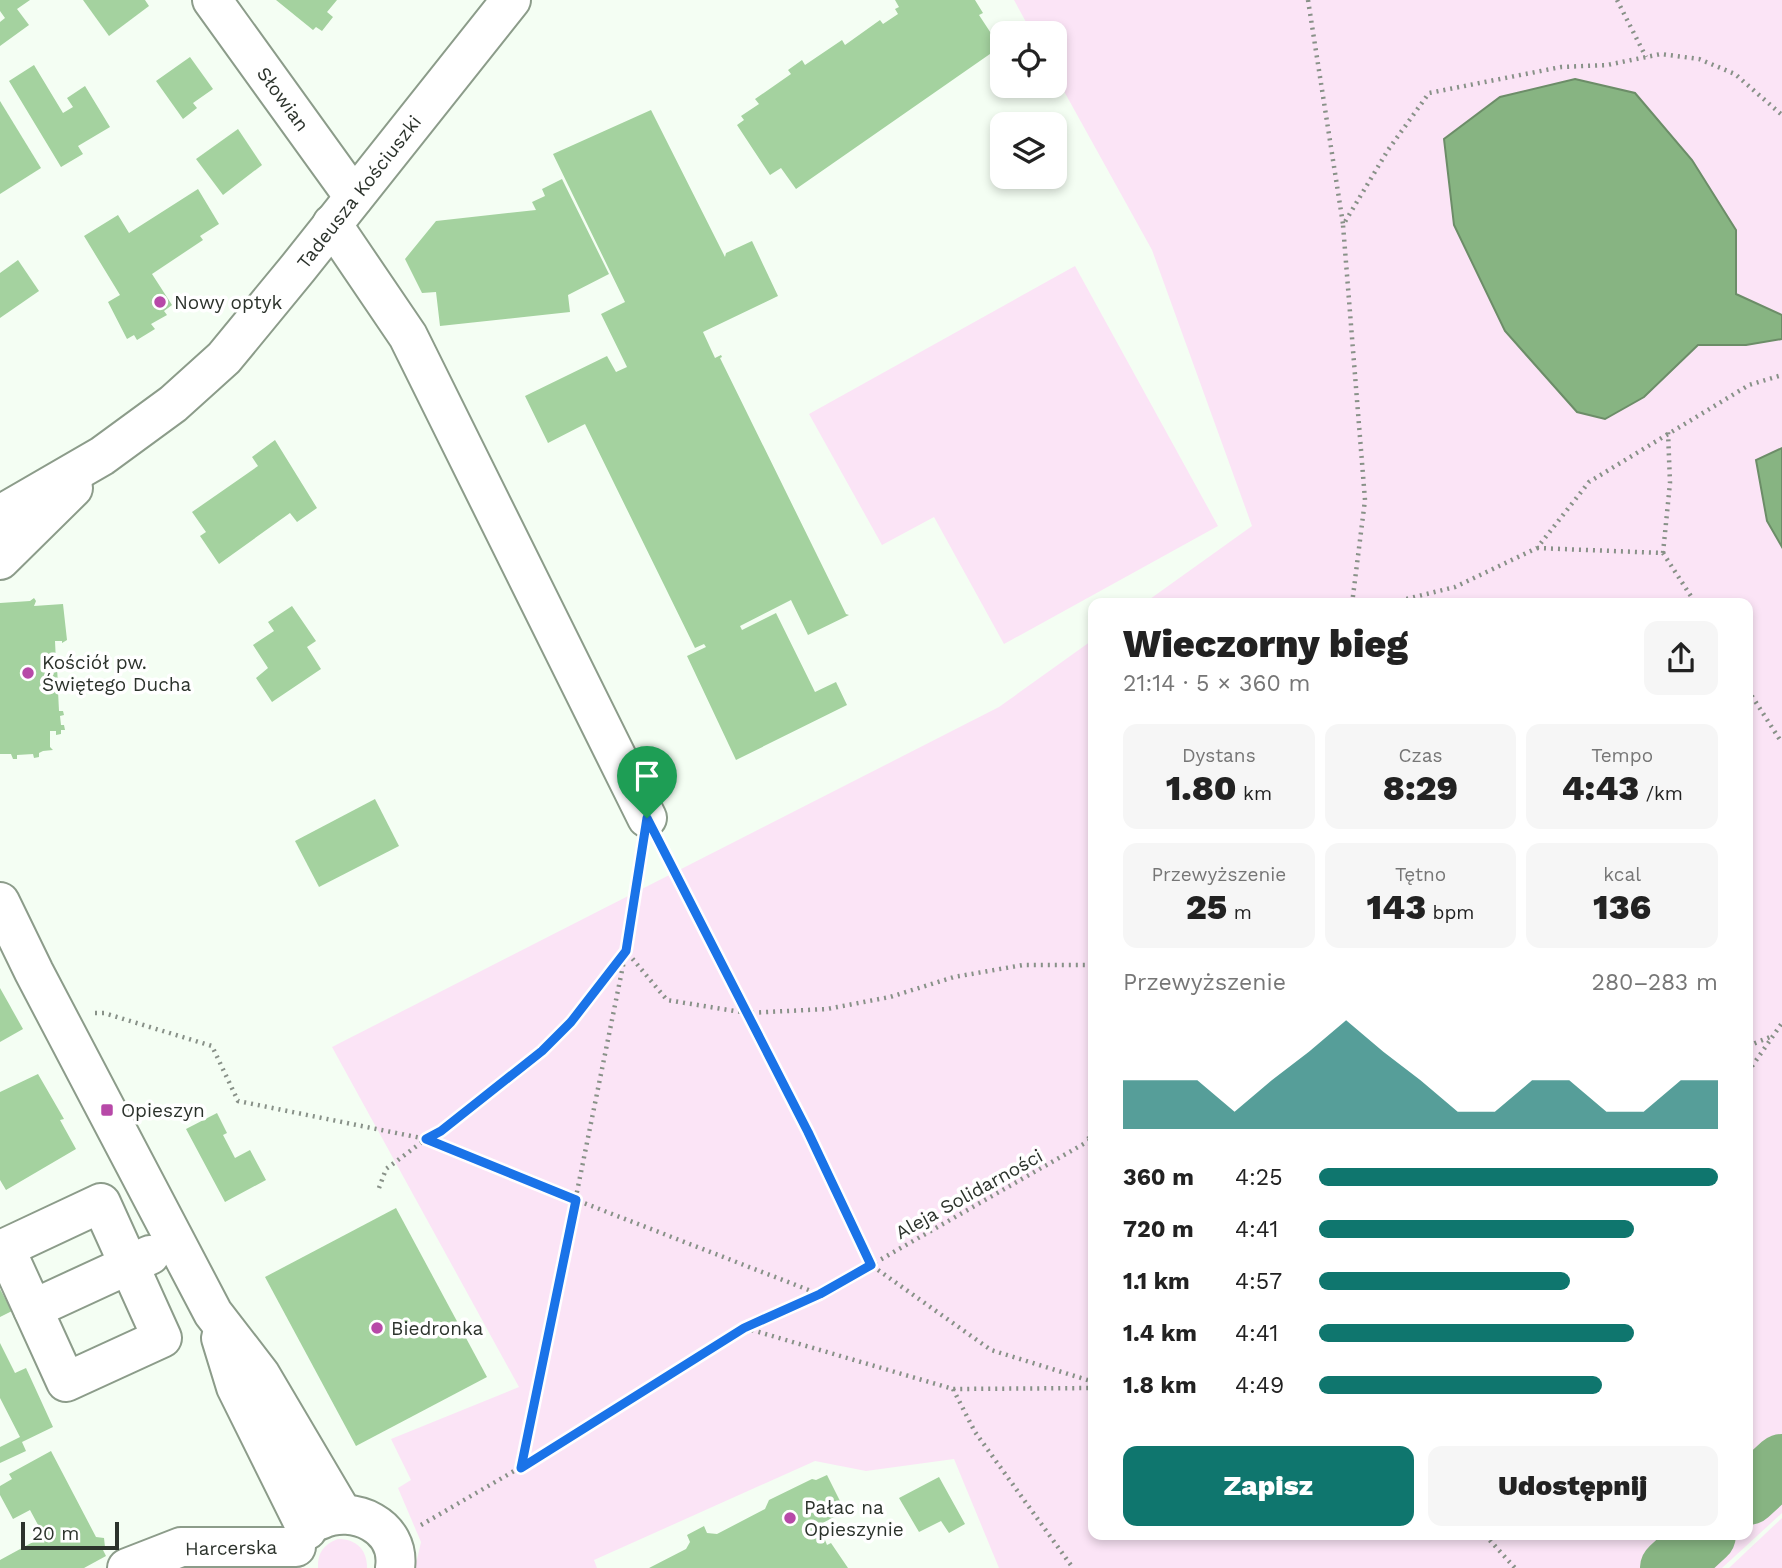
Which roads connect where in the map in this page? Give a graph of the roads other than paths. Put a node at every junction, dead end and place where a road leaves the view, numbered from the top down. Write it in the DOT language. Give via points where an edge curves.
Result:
graph roads {
  1 [pos="212,0"];
  2 [pos="511,0"];
  3 [pos="343,211"];
  4 [pos="102,456"];
  5 [pos="0,515"];
  6 [pos="0,560"];
  7 [pos="647,818"];
  8 [pos="0,902"];
  9 [pos="0,934"];
  10 [pos="34,972"];
  11 [pos="178,1243"];
  12 [pos="128,1265"];
  13 [pos="33,1309"];
  14 [pos="214,1313"];
  15 [pos="342,1513"];
  16 [pos="299,1548"];
  17 [pos="393,1555"];
  18 [pos="127,1568"];
  1 -- 3 [label="street, Słowian"];
  2 -- 3 [label="street, Tadeusza Kościuszki"];
  3 -- 4 [label="street, Tadeusza Kościuszki" via="224,358 173,404"];
  3 -- 7 [label="street, Słowian"];
  4 -- 5 [label="street, Tadeusza Kościuszki"];
  4 -- 6 [label="street, Tadeusza Kościuszki"];
  8 -- 10 [label="street"];
  9 -- 10 [label="street"];
  10 -- 11 [label="street"];
  11 -- 12 [label="street"];
  11 -- 14 [label="street"];
  12 -- 13 [label="street"];
  12 -- 13 [label="street" via="101,1203 76,1214 5,1248"];
  12 -- 13 [label="street" via="162,1338 66,1382"];
  14 -- 15 [label="street" via="260,1374"];
  14 -- 16 [label="street" via="236,1387"];
  15 -- 16 [label="street" via="323,1518"];
  15 -- 17 [label="street" via="362,1516 379,1526"];
  16 -- 18 [label="street, Harcerska" via="181,1547"];
}
